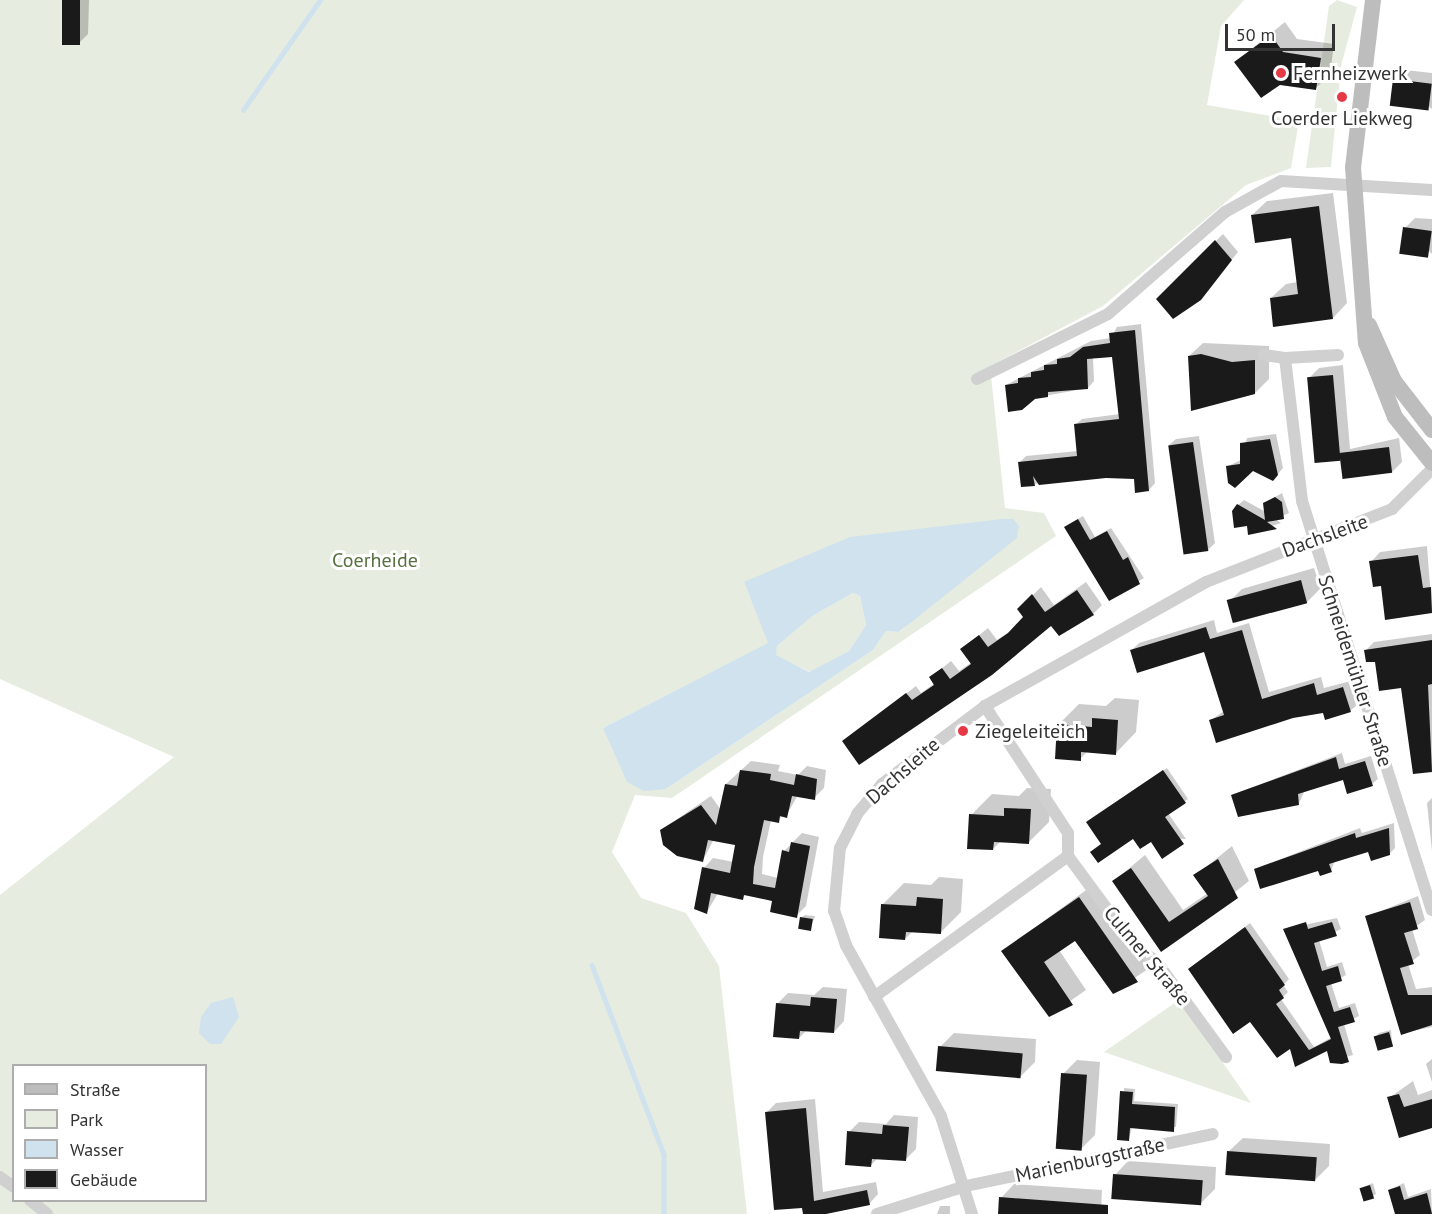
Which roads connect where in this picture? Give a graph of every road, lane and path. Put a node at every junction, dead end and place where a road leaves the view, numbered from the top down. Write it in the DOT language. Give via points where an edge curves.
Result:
graph roads {
  1 [pos="1373,0"];
  2 [pos="1353,181"];
  3 [pos="1432,190"];
  4 [pos="1365,319"];
  5 [pos="1264,355"];
  6 [pos="1338,355"];
  7 [pos="1286,358"];
  8 [pos="977,379"];
  9 [pos="1432,430"];
  10 [pos="1432,464"];
  11 [pos="1432,469"];
  12 [pos="1313,540"];
  13 [pos="985,706"];
  14 [pos="1068,856"];
  15 [pos="1432,910"];
  16 [pos="874,997"];
  17 [pos="1226,1058"];
  18 [pos="1213,1134"];
  19 [pos="0,1177"];
  20 [pos="12,1186"];
  21 [pos="966,1186"];
  22 [pos="32,1202"];
  23 [pos="47,1214"];
  24 [pos="877,1214"];
  25 [pos="972,1214"];
  1 -- 2 [label="street" via="1358,91"];
  2 -- 3 [label="street"];
  2 -- 4 [label="street"];
  2 -- 8 [label="street" via="1281,181 1254,193 1108,314"];
  4 -- 9 [label="street" via="1394,381"];
  4 -- 10 [label="street" via="1369,353 1387,401 1402,429"];
  5 -- 7 [label="street"];
  6 -- 7 [label="street"];
  7 -- 12 [label="street, Schneidemühler Straße" via="1302,501"];
  11 -- 12 [label="street, Dachsleite" via="1392,509"];
  12 -- 13 [label="street, Dachsleite" via="1170,601"];
  12 -- 15 [label="street, Schneidemühler Straße"];
  13 -- 14 [label="street, Culmer Straße" via="1068,833"];
  13 -- 16 [label="street, Dachsleite" via="882,784 857,814 840,848 834,911"];
  14 -- 16 [label="street"];
  14 -- 17 [label="street, Culmer Straße" via="1135,947 1156,961"];
  16 -- 21 [label="street, Dachsleite" via="941,1116"];
  18 -- 21 [label="street, Marienburgstraße"];
  19 -- 20 [label="street"];
  21 -- 24 [label="street"];
  21 -- 25 [label="street, Dachsleite"];
  22 -- 23 [label="street"];
}
